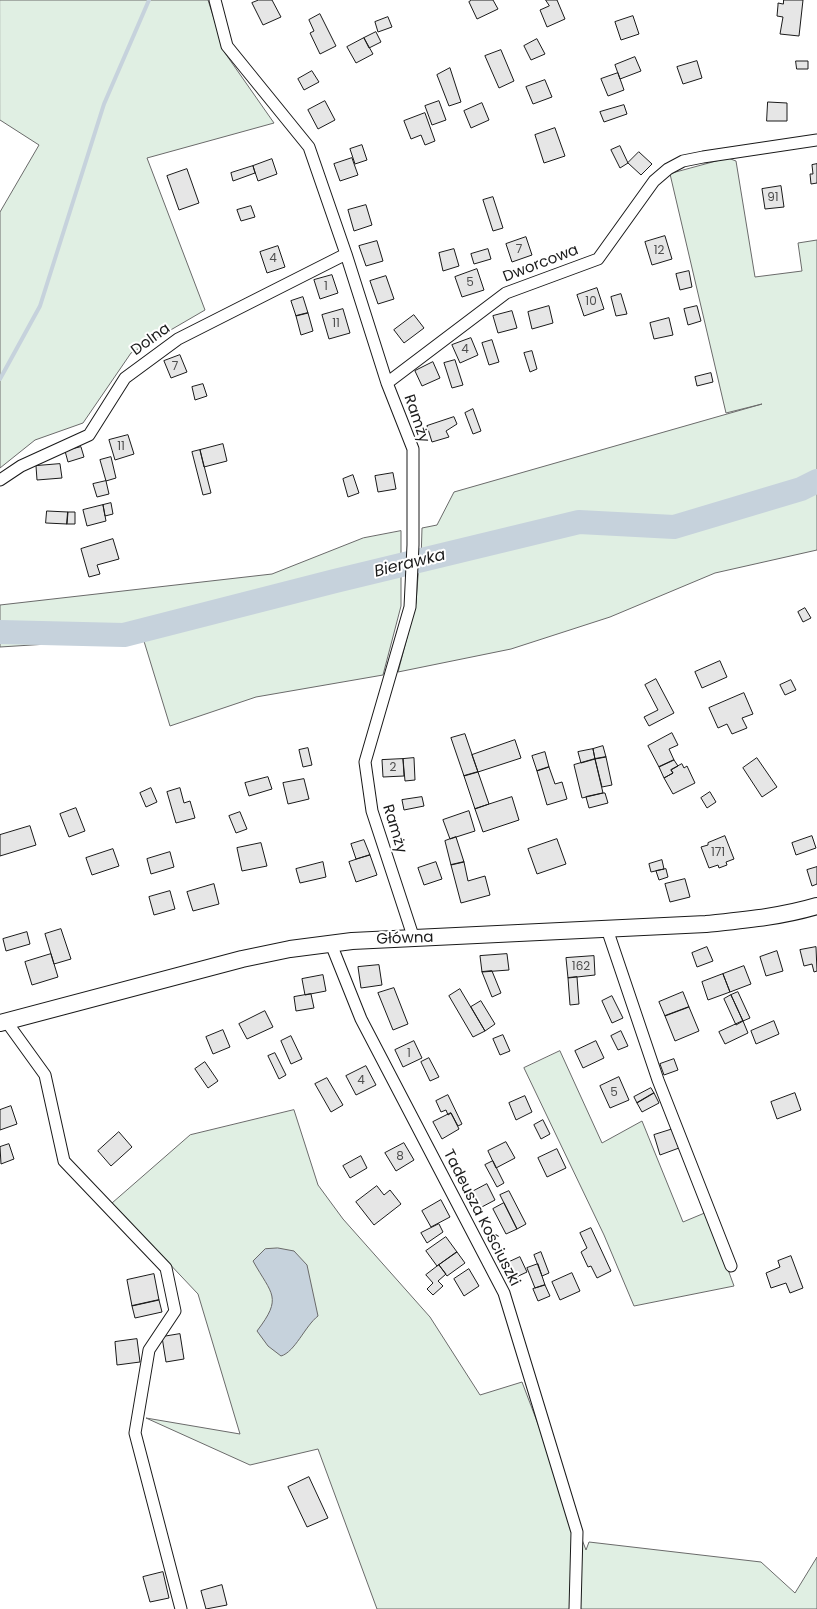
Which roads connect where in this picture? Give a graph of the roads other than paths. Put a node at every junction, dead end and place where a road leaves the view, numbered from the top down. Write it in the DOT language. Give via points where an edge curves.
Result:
graph roads {
  1 [pos="214,0"];
  2 [pos="817,140"];
  3 [pos="346,254"];
  4 [pos="387,383"];
  5 [pos="0,480"];
  6 [pos="817,906"];
  7 [pos="607,929"];
  8 [pos="414,939"];
  9 [pos="331,944"];
  10 [pos="3,1022"];
  11 [pos="731,1266"];
  12 [pos="181,1609"];
  13 [pos="576,1609"];
  1 -- 3 [label="street, Ramży" via="227,46 309,147"];
  2 -- 4 [label="street, Dworcowa" via="703,156 668,169 654,181 598,259 506,293"];
  3 -- 4 [label="street, Ramży"];
  3 -- 5 [label="street, Dolna" via="178,338 125,378 90,435 21,466"];
  4 -- 8 [label="street, Ramży" via="413,449 410,607 365,762 372,811"];
  6 -- 7 [label="main road, Główna" via="764,918"];
  7 -- 8 [label="main road, Główna"];
  7 -- 11 [label="street" via="658,1080"];
  8 -- 9 [label="main road, Główna"];
  9 -- 10 [label="main road, Główna" via="242,959"];
  9 -- 13 [label="street, Tadeusza Kościuszki" via="361,1019 504,1293 576,1532"];
  10 -- 12 [label="street" via="45,1075 64,1161 166,1268 176,1312 149,1350 135,1433"];
}
